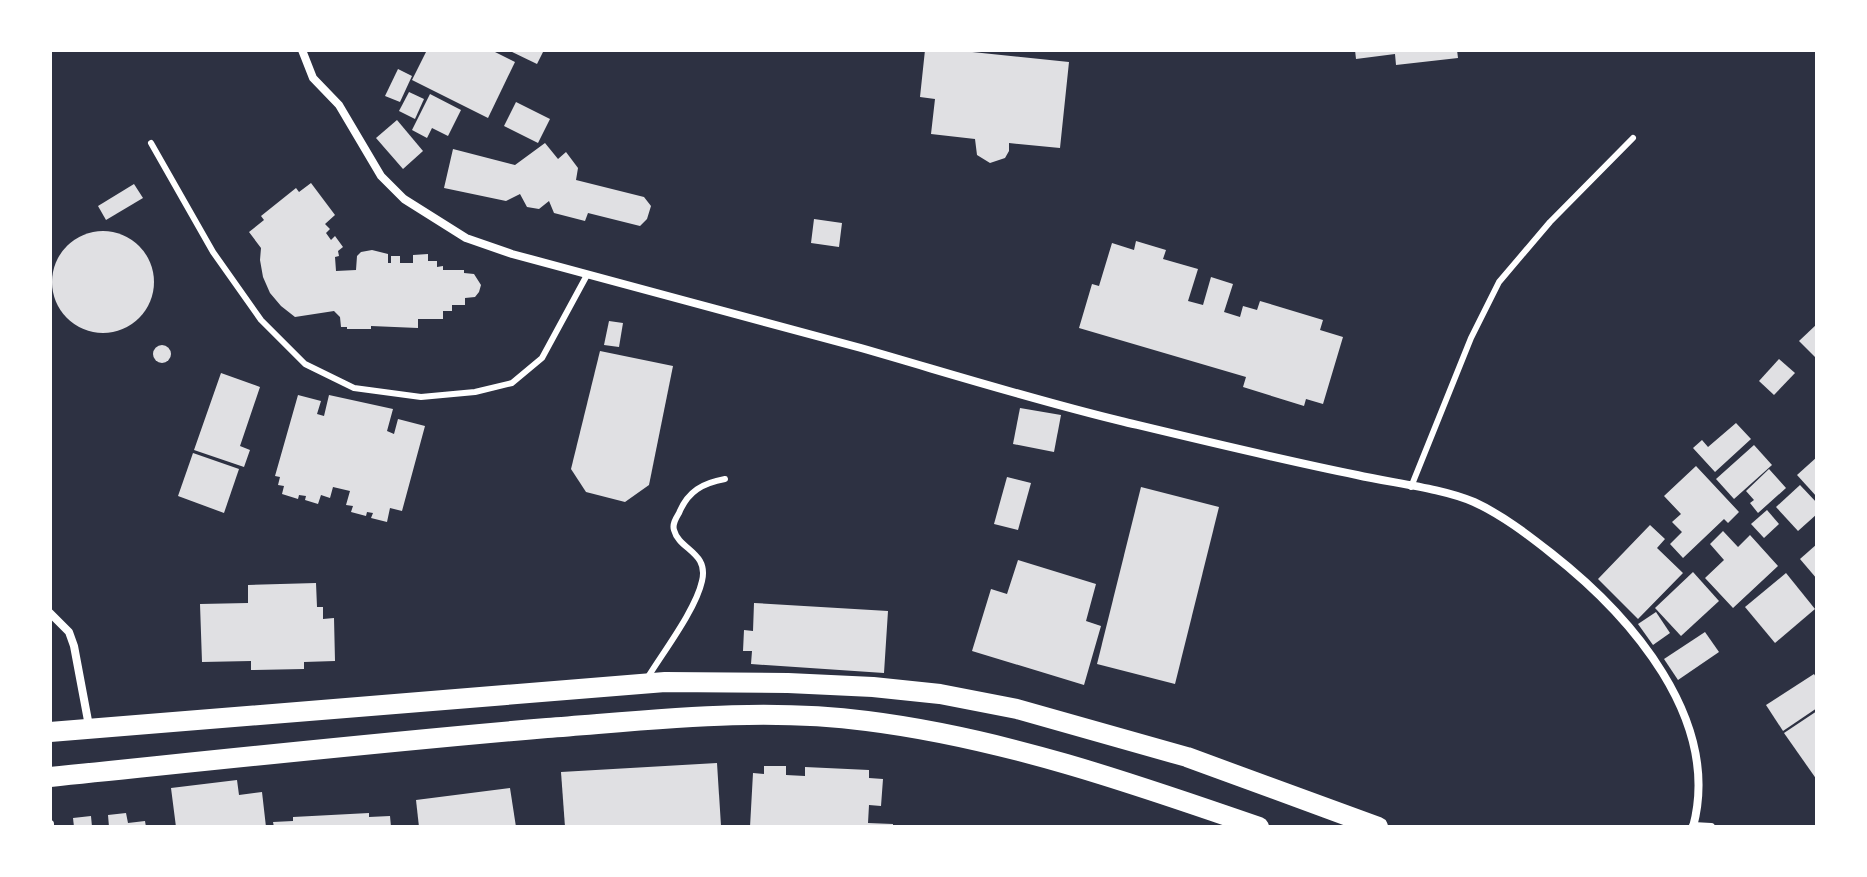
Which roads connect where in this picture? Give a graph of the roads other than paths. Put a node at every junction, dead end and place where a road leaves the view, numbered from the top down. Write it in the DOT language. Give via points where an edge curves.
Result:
graph roads {
  1 [pos="302,50"];
  2 [pos="1633,138"];
  3 [pos="151,143"];
  4 [pos="587,275"];
  5 [pos="725,479"];
  6 [pos="1411,487"];
  7 [pos="50,613"];
  8 [pos="644,684"];
  9 [pos="90,728"];
  10 [pos="50,732"];
  11 [pos="50,777"];
  12 [pos="1259,827"];
  13 [pos="1378,827"];
  14 [pos="1693,827"];
  15 [pos="1711,827"];
  1 -- 4 [label="street" via="313,78 339,105 381,176 404,199 466,238"];
  2 -- 6 [label="lane" via="1499,282"];
  3 -- 4 [label="lane" via="213,252 261,320 305,364 354,388 421,397 512,383 542,358"];
  4 -- 6 [label="street" via="1115,419"];
  5 -- 8 [label="lane" via="695,490 673,525 702,564 703,578"];
  6 -- 14 [label="street" via="1454,495 1499,516 1616,610 1652,657 1683,713 1698,765 1700,800"];
  7 -- 9 [label="street" via="69,632 74,646"];
  8 -- 9 [label="main road"];
  8 -- 13 [label="main road" via="873,687 940,694 1187,757"];
  9 -- 10 [label="main road"];
  11 -- 12 [label="main road" via="736,713 866,721 959,737 1073,766"];
  14 -- 15 [label="street"];
}
